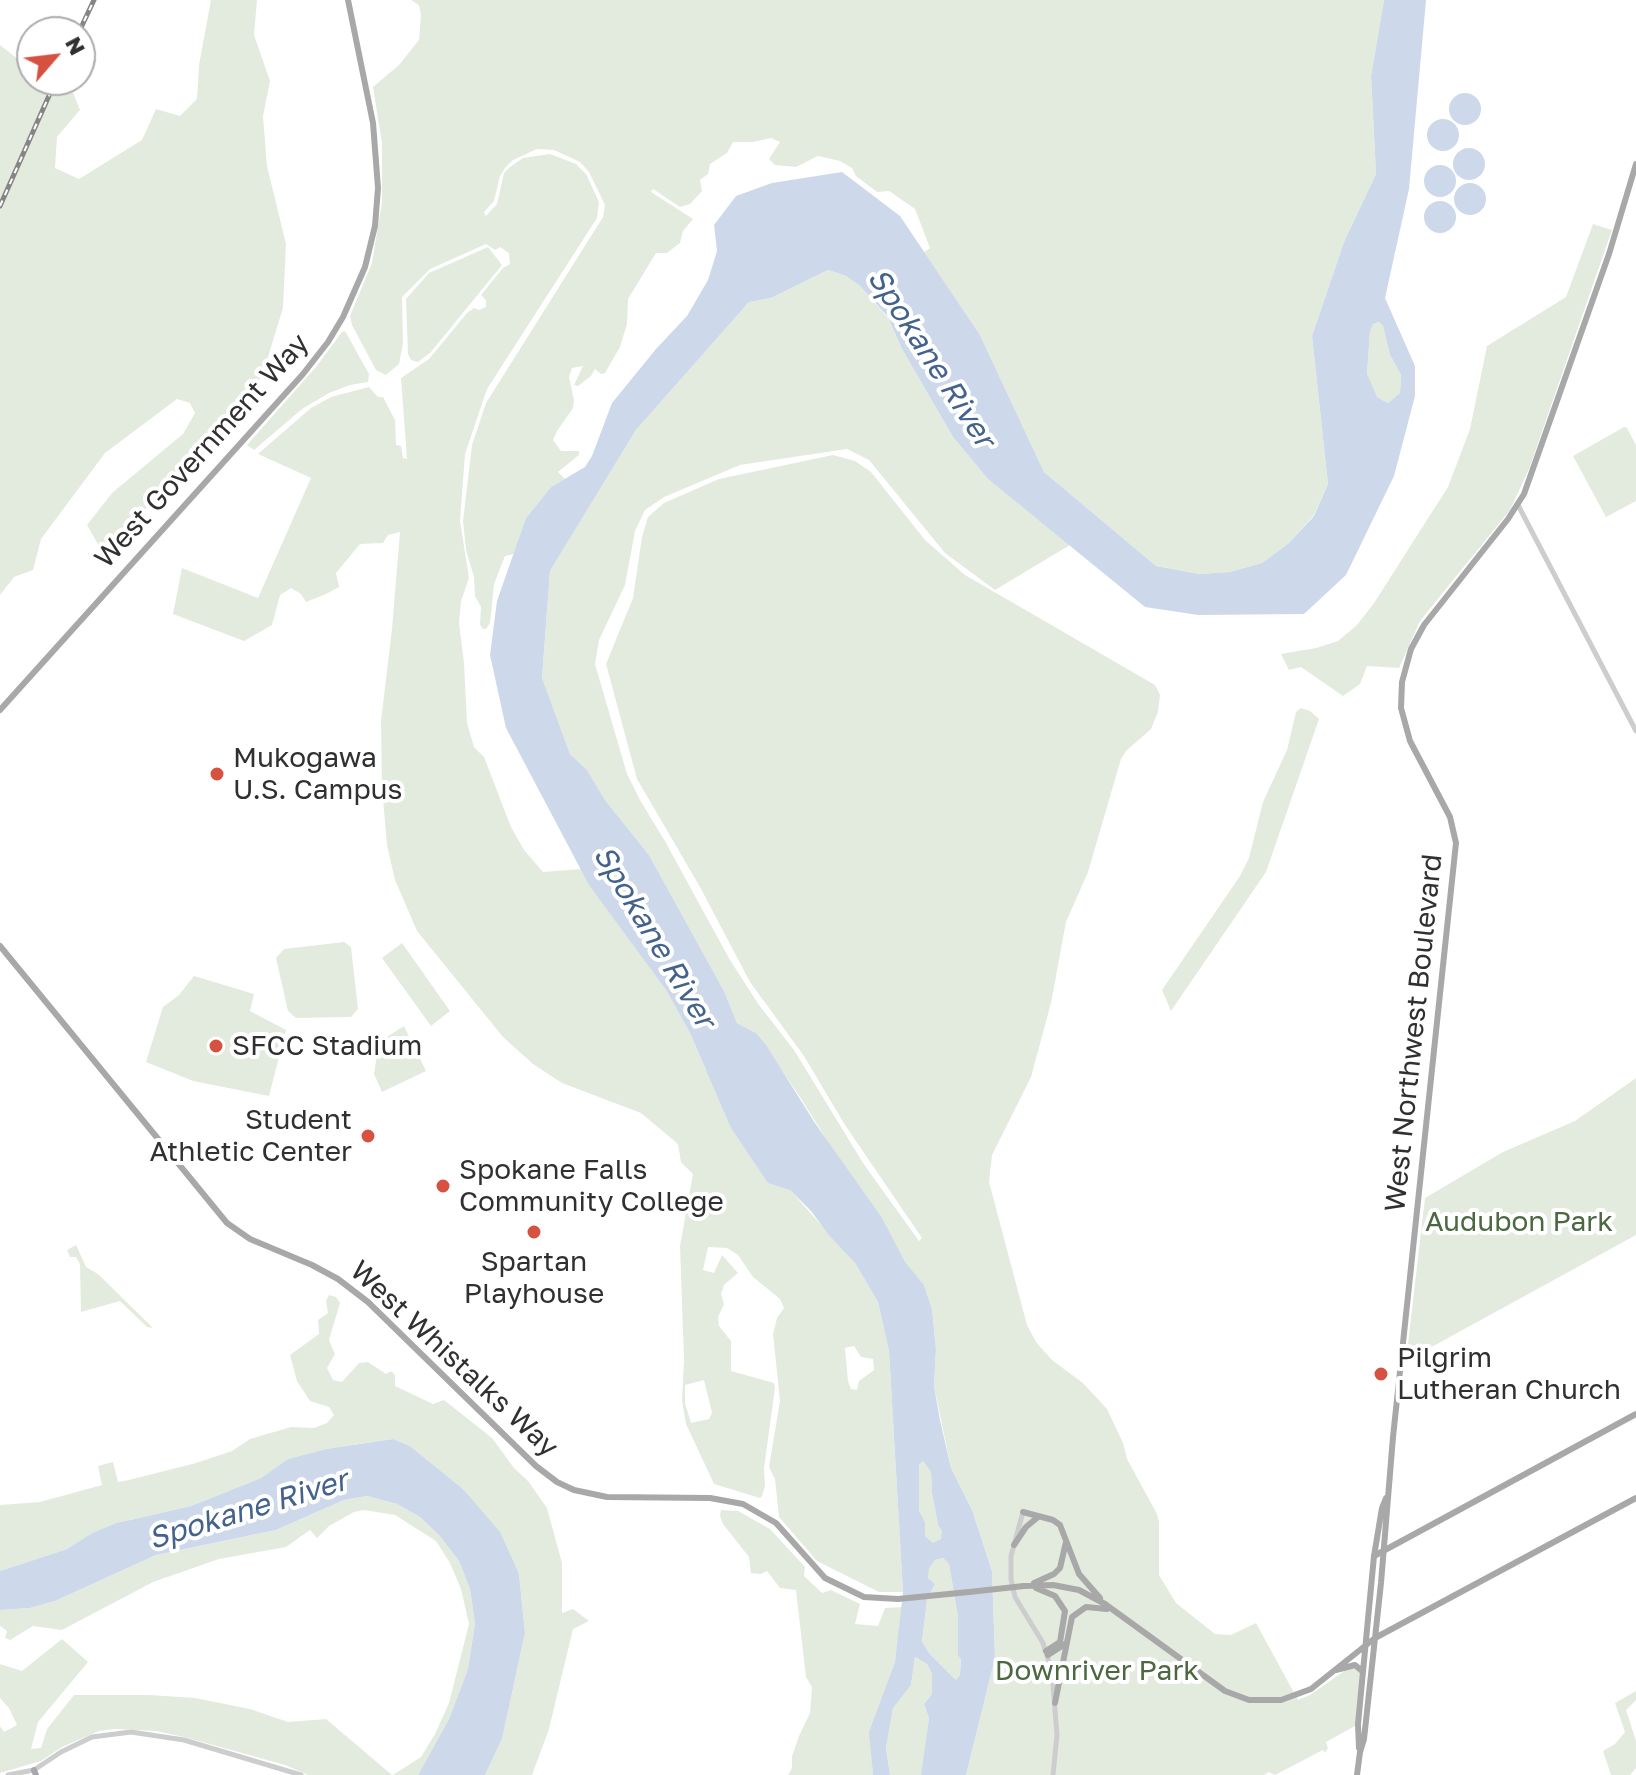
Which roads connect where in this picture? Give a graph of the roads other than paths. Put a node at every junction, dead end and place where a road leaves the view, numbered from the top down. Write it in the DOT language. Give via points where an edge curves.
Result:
graph roads {
  1 [pos="348,0"];
  2 [pos="1636,164"];
  3 [pos="1518,505"];
  4 [pos="0,710"];
  5 [pos="1636,731"];
  6 [pos="0,946"];
  7 [pos="1636,1414"];
  8 [pos="1388,1495"];
  9 [pos="1636,1498"];
  10 [pos="1023,1512"];
  11 [pos="1038,1517"];
  12 [pos="1066,1539"];
  13 [pos="1014,1545"];
  14 [pos="1384,1550"];
  15 [pos="1374,1556"];
  16 [pos="1024,1586"];
  17 [pos="1114,1611"];
  18 [pos="1375,1638"];
  19 [pos="1065,1644"];
  20 [pos="1365,1645"];
  21 [pos="1047,1653"];
  22 [pos="1333,1671"];
  23 [pos="1363,1674"];
  24 [pos="1055,1703"];
  25 [pos="1360,1752"];
  26 [pos="35,1773"];
  27 [pos="8,1775"];
  28 [pos="301,1775"];
  29 [pos="1053,1775"];
  30 [pos="1357,1775"];
  1 -- 4 [label="main road, West Government Way" via="373,123 378,188 365,267 343,317 303,374"];
  2 -- 3 [label="main road, West Northwest Boulevard"];
  3 -- 5 [label="street"];
  3 -- 8 [label="main road, West Northwest Boulevard" via="1424,625 1402,682 1401,708 1410,741 1450,817 1456,843"];
  6 -- 16 [label="main road, West Whistalks Way, bridge" via="227,1223 338,1279 368,1302 557,1482 591,1495 716,1498 749,1506 776,1523 825,1578 874,1599"];
  7 -- 14 [label="main road"];
  8 -- 14 [label="main road, West Northwest Boulevard"];
  8 -- 15 [label="main road, West Northwest Boulevard"];
  9 -- 18 [label="main road"];
  10 -- 11 [label="main road"];
  10 -- 13 [label="street"];
  11 -- 12 [label="main road" via="1057,1522"];
  11 -- 13 [label="main road"];
  12 -- 16 [label="main road" via="1057,1572"];
  12 -- 17 [label="main road" via="1082,1579"];
  13 -- 21 [label="street" via="1012,1587"];
  14 -- 15 [label="main road"];
  14 -- 18 [label="main road, West Northwest Boulevard"];
  15 -- 20 [label="main road, West Northwest Boulevard"];
  16 -- 17 [label="main road" via="1071,1588"];
  16 -- 21 [label="main road" via="1048,1591 1063,1607 1060,1642"];
  17 -- 19 [label="main road" via="1095,1606 1078,1610"];
  17 -- 22 [label="main road" via="1242,1698 1292,1698"];
  18 -- 20 [label="main road"];
  18 -- 25 [label="main road, West Northwest Boulevard"];
  19 -- 21 [label="main road"];
  19 -- 24 [label="main road"];
  20 -- 22 [label="main road"];
  20 -- 23 [label="main road, West Northwest Boulevard"];
  21 -- 24 [label="street"];
  22 -- 23 [label="main road" via="1355,1665"];
  23 -- 25 [label="main road, West Northwest Boulevard" via="1356,1737"];
  24 -- 29 [label="street"];
  25 -- 30 [label="main road, West Northwest Boulevard"];
  26 -- 27 [label="street"];
  26 -- 28 [label="street" via="92,1737 144,1732"];
}
